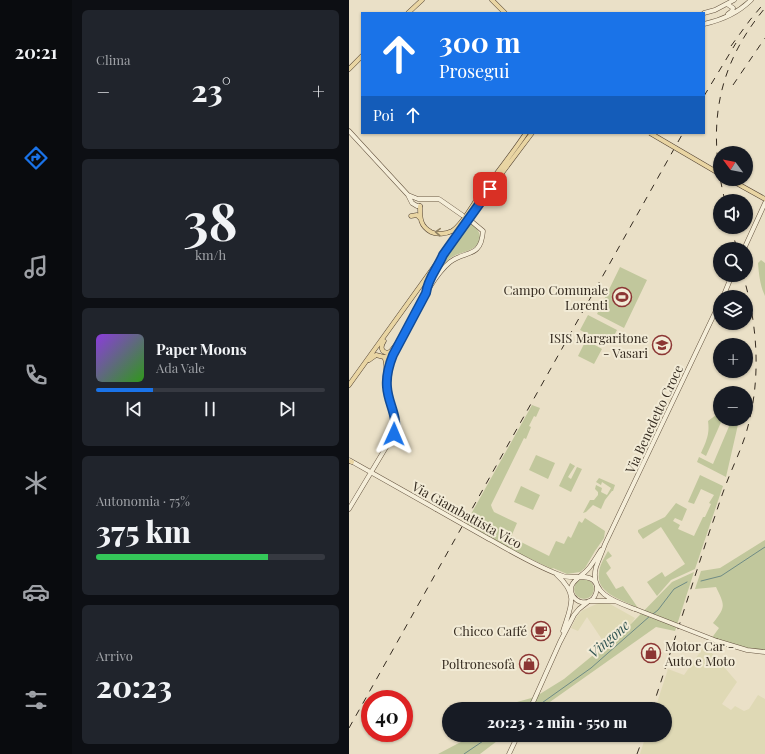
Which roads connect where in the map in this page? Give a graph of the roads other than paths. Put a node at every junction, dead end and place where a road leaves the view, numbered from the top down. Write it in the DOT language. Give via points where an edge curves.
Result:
graph roads {
  1 [pos="422,0"];
  2 [pos="492,0"];
  3 [pos="734,0"];
  4 [pos="751,0"];
  5 [pos="727,4"];
  6 [pos="409,12"];
  7 [pos="504,12"];
  8 [pos="705,13"];
  9 [pos="722,19"];
  10 [pos="705,24"];
  11 [pos="361,57"];
  12 [pos="349,69"];
  13 [pos="349,131"];
  14 [pos="525,134"];
  15 [pos="531,134"];
  16 [pos="652,134"];
  17 [pos="713,170"];
  18 [pos="495,176"];
  19 [pos="742,186"];
  20 [pos="408,195"];
  21 [pos="413,198"];
  22 [pos="431,199"];
  23 [pos="765,199"];
  24 [pos="765,203"];
  25 [pos="420,206"];
  26 [pos="462,215"];
  27 [pos="411,216"];
  28 [pos="420,218"];
  29 [pos="469,222"];
  30 [pos="747,242"];
  31 [pos="443,255"];
  32 [pos="426,293"];
  33 [pos="713,317"];
  34 [pos="395,321"];
  35 [pos="402,337"];
  36 [pos="393,355"];
  37 [pos="384,357"];
  38 [pos="363,366"];
  39 [pos="349,385"];
  40 [pos="387,387"];
  41 [pos="350,461"];
  42 [pos="371,473"];
  43 [pos="349,509"];
  44 [pos="605,544"];
  45 [pos="555,573"];
  46 [pos="580,578"];
  47 [pos="596,585"];
  48 [pos="572,593"];
  49 [pos="589,601"];
  50 [pos="614,601"];
  51 [pos="560,642"];
  52 [pos="765,652"];
  53 [pos="533,702"];
  54 [pos="515,742"];
  55 [pos="509,754"];
  1 -- 6 [label="main road"];
  2 -- 7 [label="main road"];
  3 -- 5 [label="street"];
  4 -- 9 [label="street"];
  5 -- 8 [label="street"];
  5 -- 9 [label="street" via="732,6 733,10"];
  9 -- 10 [label="street"];
  11 -- 12 [label="main road"];
  13 -- 20 [label="street"];
  14 -- 18 [label="main road"];
  15 -- 29 [label="main road"];
  16 -- 17 [label="main road, bridge"];
  18 -- 28 [label="main road, one-way" via="453,230 443,234 433,233 426,229"];
  18 -- 29 [label="main road"];
  19 -- 23 [label="main road"];
  20 -- 21 [label="street"];
  20 -- 25 [label="street" via="412,203"];
  21 -- 22 [label="street"];
  21 -- 25 [label="street"];
  22 -- 25 [label="street"];
  22 -- 26 [label="street" via="439,199"];
  24 -- 30 [label="street"];
  25 -- 28 [label="main road"];
  27 -- 28 [label="main road" via="417,215"];
  29 -- 31 [label="main road"];
  29 -- 32 [label="street" via="483,231 481,242 470,254 450,262"];
  31 -- 32 [label="main road" via="427,282"];
  31 -- 34 [label="main road"];
  32 -- 35 [label="street"];
  33 -- 44 [label="street, Via Benedetto Croce"];
  34 -- 35 [label="main road" via="381,349 390,352"];
  34 -- 38 [label="main road"];
  35 -- 36 [label="street"];
  36 -- 37 [label="main road"];
  36 -- 40 [label="street" via="389,365"];
  37 -- 38 [label="main road" via="376,355"];
  37 -- 40 [label="main road" via="387,362"];
  38 -- 39 [label="main road"];
  40 -- 42 [label="street" via="395,416 394,434"];
  41 -- 42 [label="street, Via Giambattista Vico"];
  42 -- 43 [label="street"];
  42 -- 45 [label="street, Via Giambattista Vico, bridge"];
  44 -- 46 [label="street, Via Benedetto Croce"];
  44 -- 47 [label="street, Via Benedetto Croce" via="597,567"];
  45 -- 46 [label="street, Via Giambattista Vico"];
  45 -- 48 [label="street, Via Giambattista Vico"];
  46 -- 47 [label="street" via="590,578"];
  46 -- 48 [label="street, Via Benedetto Croce" via="573,583"];
  47 -- 49 [label="street, Via Benedetto Croce" via="597,593"];
  47 -- 50 [label="street" via="603,594"];
  48 -- 49 [label="street" via="579,602"];
  48 -- 51 [label="street, Via Benedetto Croce" via="570,610"];
  49 -- 50 [label="street"];
  49 -- 51 [label="street, Via Benedetto Croce" via="574,615"];
  50 -- 52 [label="street, bridge" via="717,641 747,650"];
  51 -- 53 [label="street, Via Benedetto Croce"];
  54 -- 55 [label="street"];
}
